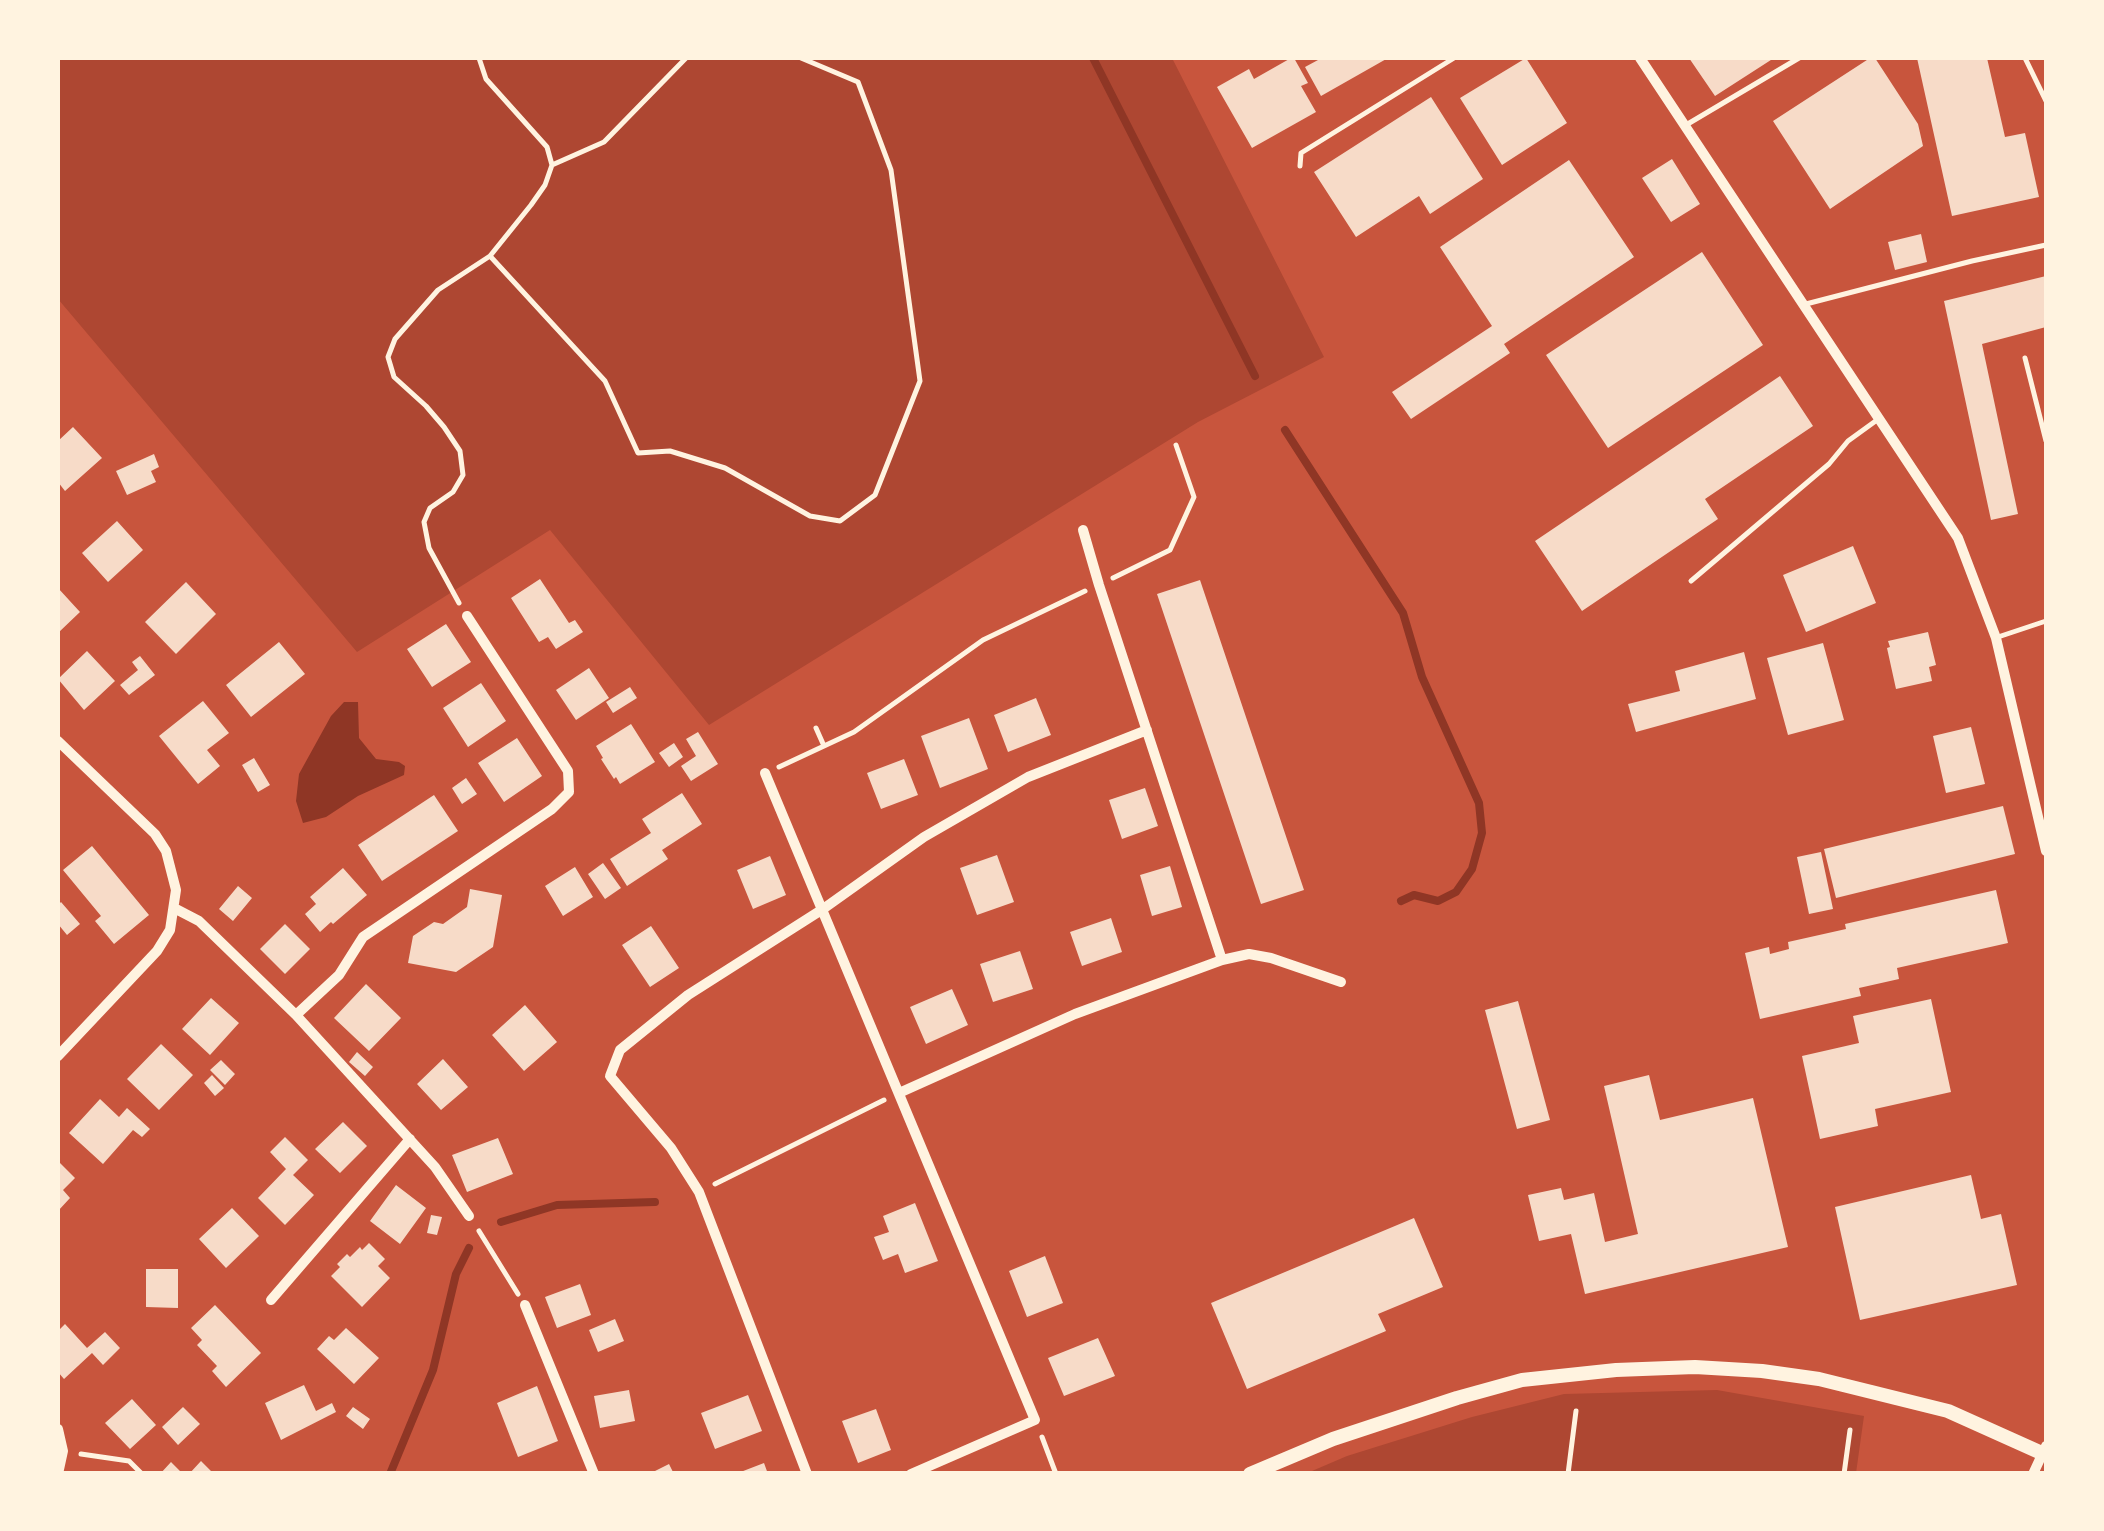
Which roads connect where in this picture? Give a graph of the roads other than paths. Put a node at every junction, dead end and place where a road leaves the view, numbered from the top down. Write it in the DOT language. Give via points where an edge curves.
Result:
graph roads {
  1 [pos="1454,58"];
  2 [pos="1640,58"];
  3 [pos="1798,58"];
  4 [pos="2024,58"];
  5 [pos="2046,101"];
  6 [pos="1686,126"];
  7 [pos="1300,166"];
  8 [pos="2046,245"];
  9 [pos="1806,304"];
  10 [pos="2025,358"];
  11 [pos="1880,418"];
  12 [pos="2046,441"];
  13 [pos="1083,530"];
  14 [pos="1691,581"];
  15 [pos="466,616"];
  16 [pos="2046,621"];
  17 [pos="1996,638"];
  18 [pos="1147,730"];
  19 [pos="58,741"];
  20 [pos="765,773"];
  21 [pos="2046,851"];
  22 [pos="174,908"];
  23 [pos="824,909"];
  24 [pos="1222,960"];
  25 [pos="1341,982"];
  26 [pos="296,1016"];
  27 [pos="58,1056"];
  28 [pos="899,1092"];
  29 [pos="410,1138"];
  30 [pos="469,1216"];
  31 [pos="272,1300"];
  32 [pos="525,1305"];
  33 [pos="58,1429"];
  34 [pos="2045,1451"];
  35 [pos="58,1474"];
  36 [pos="594,1474"];
  37 [pos="807,1474"];
  38 [pos="911,1474"];
  39 [pos="1250,1474"];
  40 [pos="2033,1474"];
  1 -- 7 [label="lane" via="1301,152"];
  2 -- 6 [label="street"];
  3 -- 6 [label="lane"];
  4 -- 5 [label="lane"];
  6 -- 9 [label="street"];
  8 -- 9 [label="lane"];
  9 -- 11 [label="street"];
  10 -- 12 [label="lane"];
  11 -- 14 [label="lane"];
  11 -- 17 [label="street" via="1958,538"];
  13 -- 18 [label="street"];
  15 -- 26 [label="street" via="568,771 569,792 363,937 339,974"];
  16 -- 17 [label="lane"];
  17 -- 21 [label="street"];
  18 -- 23 [label="street" via="1028,777 924,837"];
  18 -- 24 [label="street"];
  19 -- 22 [label="street" via="155,834 172,870"];
  20 -- 23 [label="street"];
  22 -- 26 [label="street" via="198,921"];
  22 -- 27 [label="street" via="157,951"];
  23 -- 28 [label="street"];
  23 -- 37 [label="street" via="688,995 620,1050 610,1076 699,1192"];
  24 -- 25 [label="street" via="1271,958"];
  24 -- 28 [label="street" via="1075,1014"];
  26 -- 29 [label="street"];
  28 -- 38 [label="street" via="1035,1420"];
  29 -- 30 [label="street"];
  29 -- 31 [label="street"];
  32 -- 36 [label="street"];
  33 -- 35 [label="street"];
  34 -- 39 [label="street" via="1948,1411 1819,1379 1694,1366 1522,1380 1333,1439"];
  34 -- 40 [label="street"];
}
